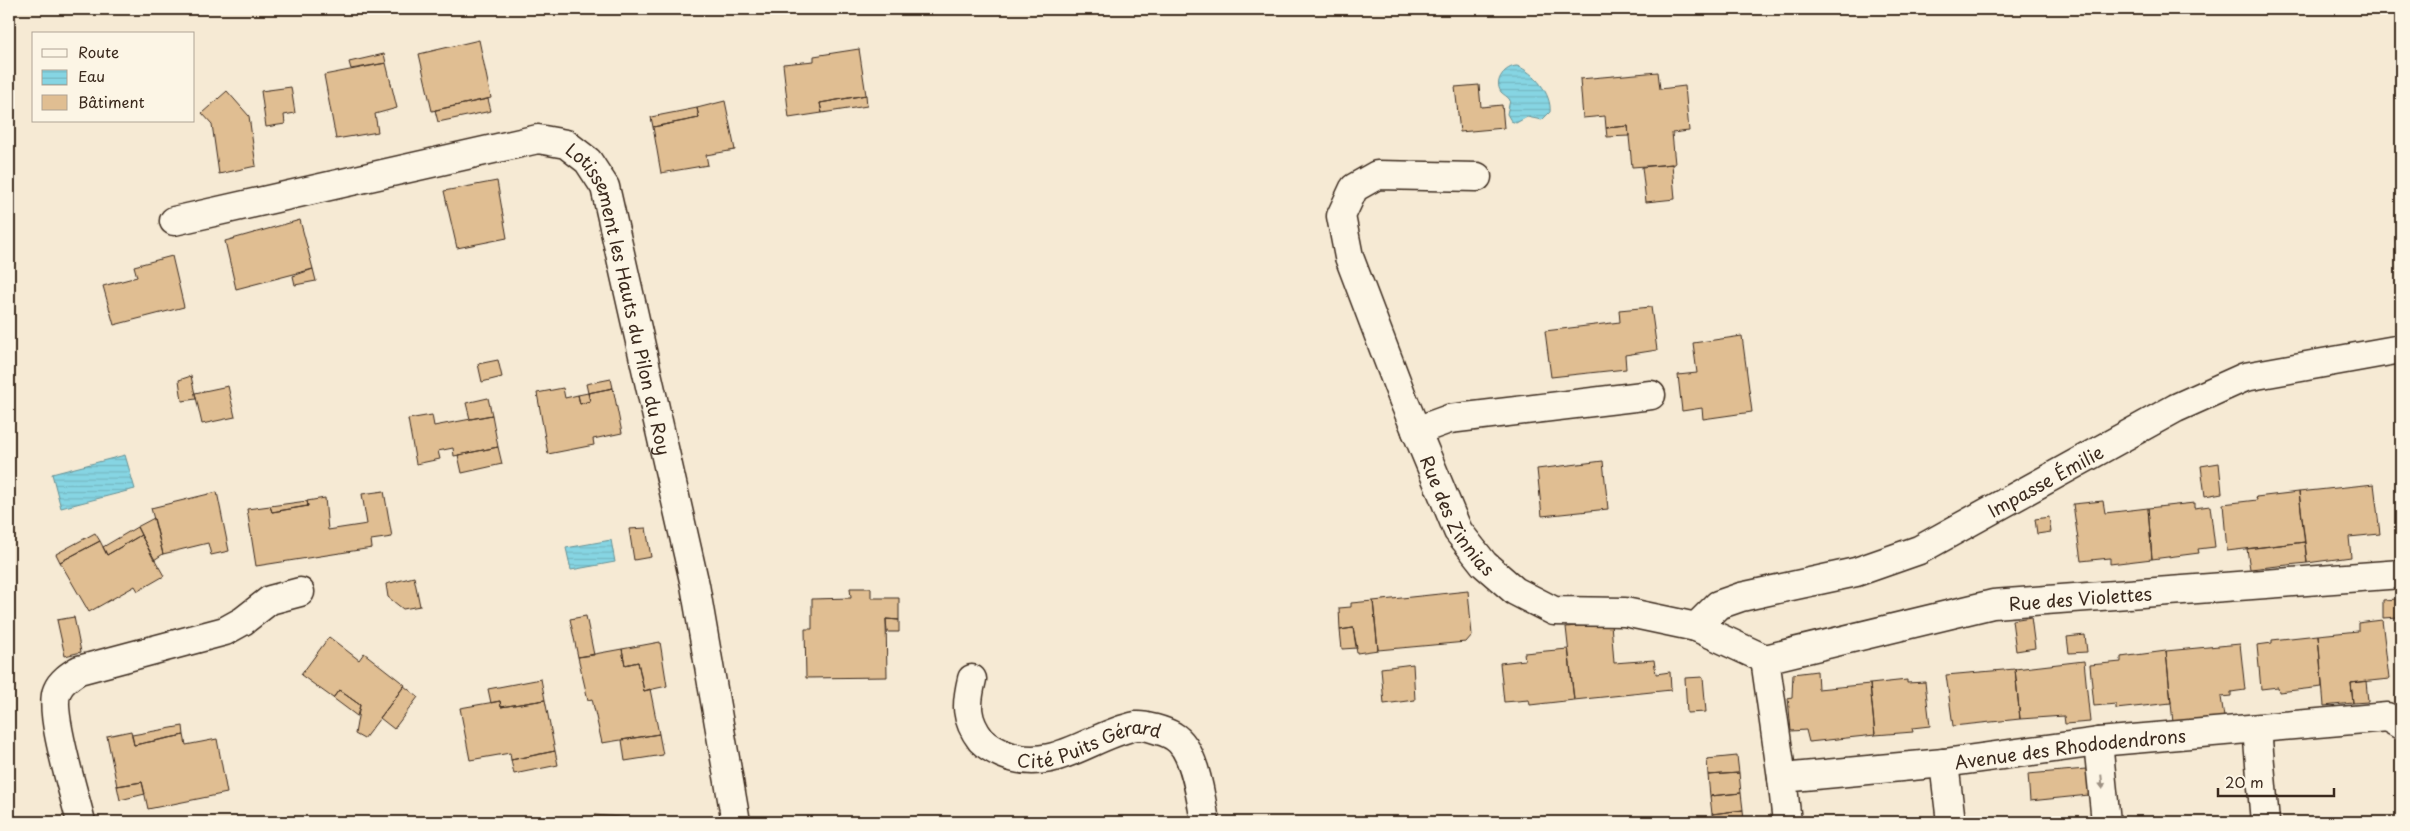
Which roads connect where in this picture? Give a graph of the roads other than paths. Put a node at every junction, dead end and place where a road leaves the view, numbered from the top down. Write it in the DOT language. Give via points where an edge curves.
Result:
graph roads {
  1 [pos="1477,178"];
  2 [pos="174,221"];
  3 [pos="2401,349"];
  4 [pos="1651,394"];
  5 [pos="1416,431"];
  6 [pos="2401,574"];
  7 [pos="300,592"];
  8 [pos="1696,627"];
  9 [pos="1765,658"];
  10 [pos="972,679"];
  11 [pos="2401,725"];
  12 [pos="2257,729"];
  13 [pos="2098,742"];
  14 [pos="1944,762"];
  15 [pos="1782,778"];
  16 [pos="81,822"];
  17 [pos="736,822"];
  18 [pos="1205,822"];
  19 [pos="1787,822"];
  20 [pos="1951,822"];
  21 [pos="2106,822"];
  22 [pos="2265,822"];
  1 -- 5 [label="street, Rue des Zinnias" via="1377,176 1354,188 1341,216 1349,257"];
  2 -- 17 [label="street, Lotissement les Hauts du Pilon du Roy" via="538,139 566,144 588,161 606,187 695,585"];
  3 -- 8 [label="street, Impasse Émilie" via="2245,377 2176,408 1919,550 1856,572 1741,597 1718,605"];
  4 -- 5 [label="street" via="1448,418"];
  5 -- 8 [label="street, Rue des Zinnias" via="1458,531 1484,564 1515,591 1554,611 1624,612"];
  6 -- 9 [label="street, Rue des Violettes" via="1993,604"];
  7 -- 16 [label="street" via="270,600 224,632 79,670 67,678 57,690 55,715"];
  8 -- 9 [label="street, Rue des Zinnias"];
  9 -- 15 [label="street"];
  10 -- 18 [label="street, Cité Puits Gérard" via="966,704 973,729 988,747 1016,760 1048,759 1139,725 1173,736 1186,748"];
  11 -- 12 [label="street, Avenue des Rhododendrons" via="2387,717"];
  12 -- 13 [label="street, Avenue des Rhododendrons"];
  12 -- 22 [label="street"];
  13 -- 14 [label="street, Avenue des Rhododendrons"];
  13 -- 21 [label="street, one-way"];
  14 -- 15 [label="street, Avenue des Rhododendrons"];
  14 -- 20 [label="street"];
  15 -- 19 [label="street"];
}
